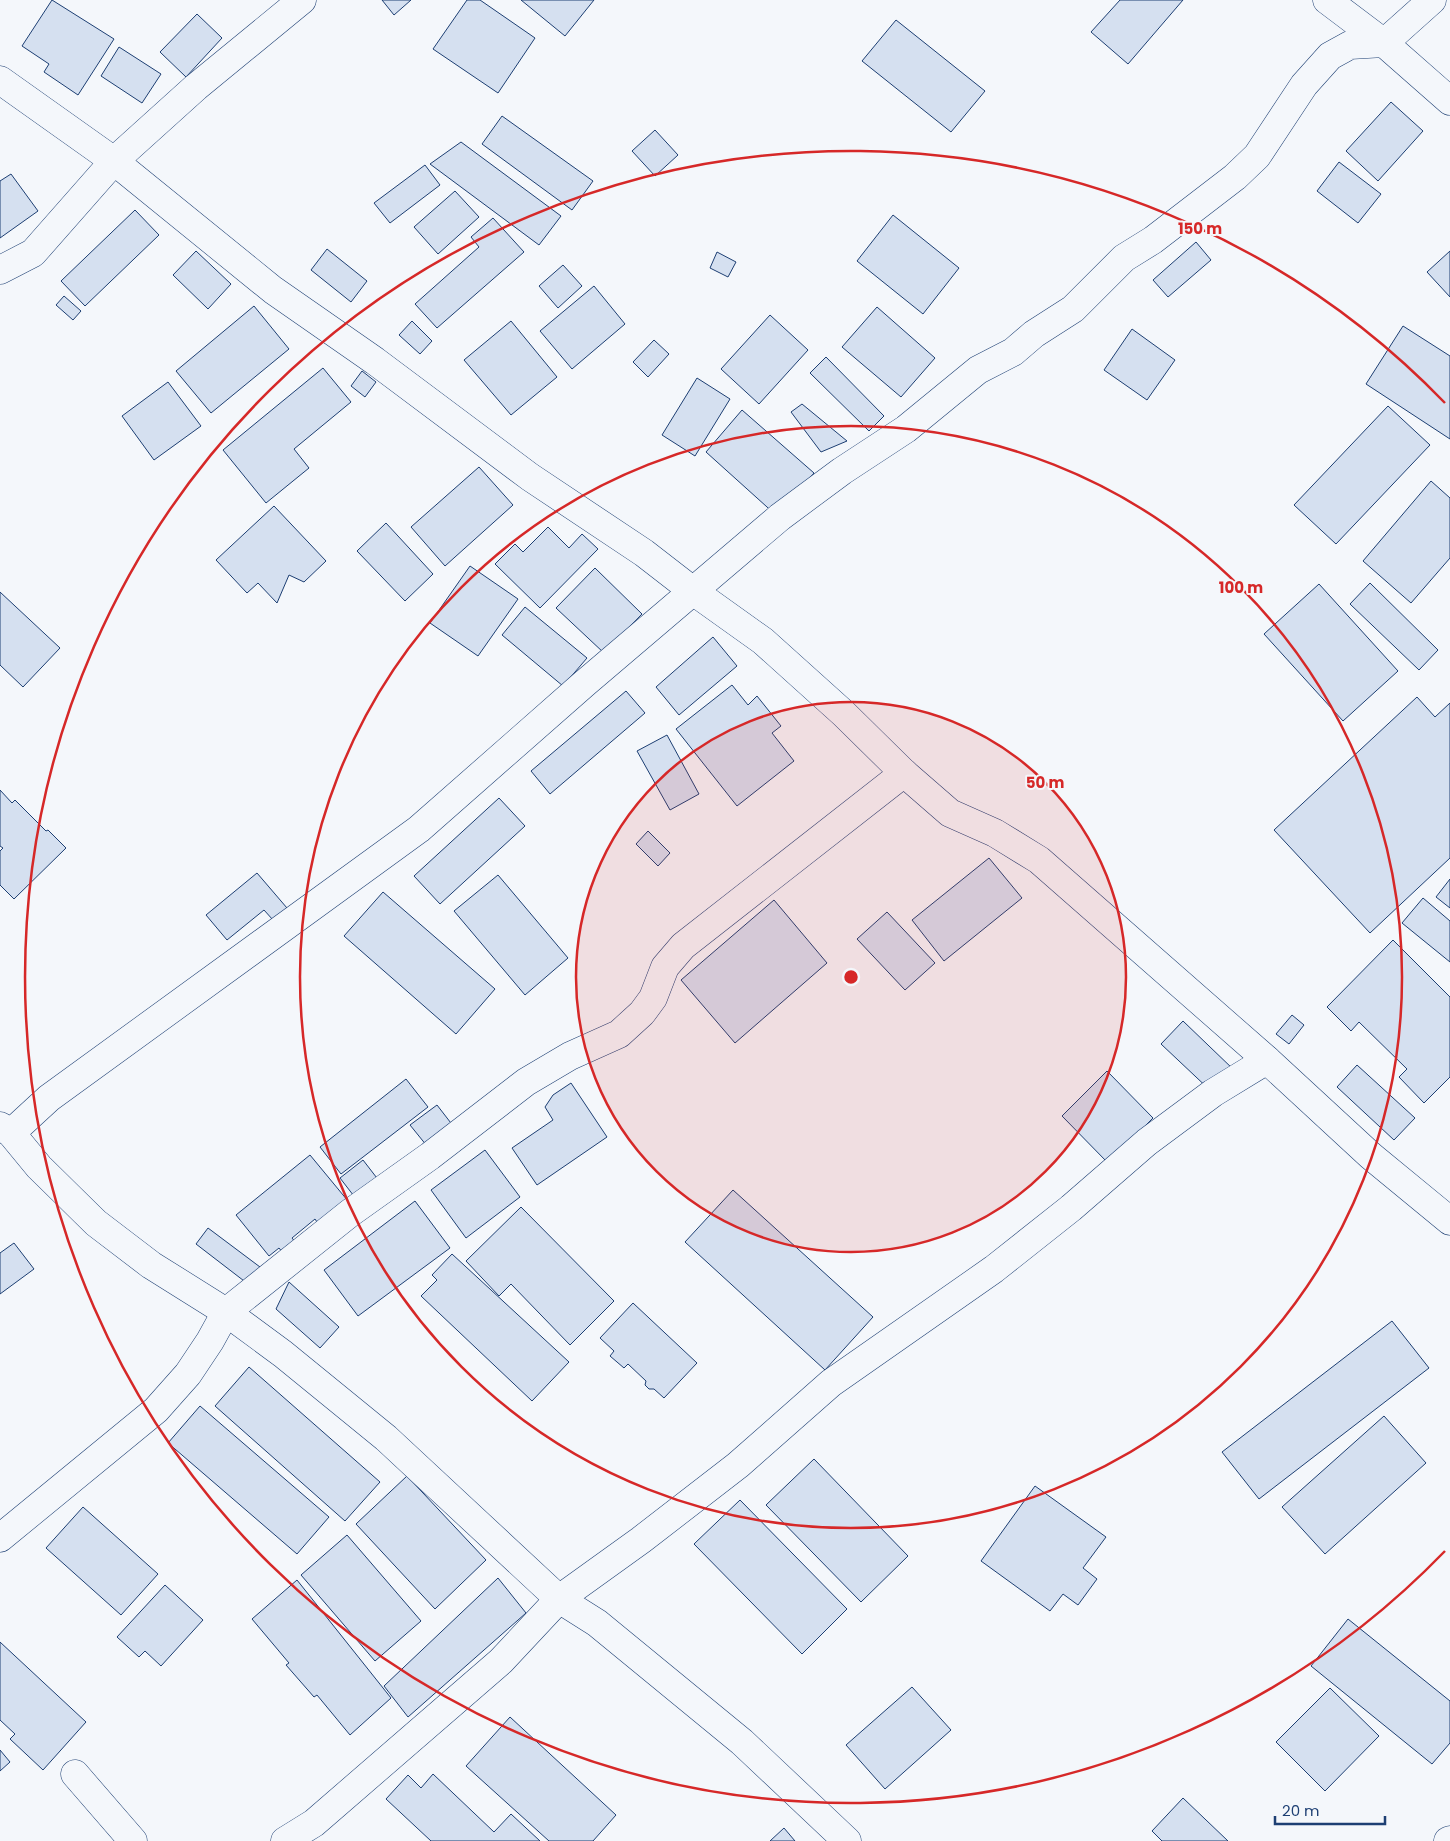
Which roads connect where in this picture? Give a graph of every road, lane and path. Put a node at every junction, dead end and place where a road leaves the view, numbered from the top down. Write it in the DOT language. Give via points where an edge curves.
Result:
graph roads {
  1 [pos="302,0"];
  2 [pos="1327,0"];
  3 [pos="1432,0"];
  4 [pos="1384,43"];
  5 [pos="0,80"];
  6 [pos="1450,100"];
  7 [pos="114,161"];
  8 [pos="0,270"];
  9 [pos="693,591"];
  10 [pos="904,774"];
  11 [pos="1267,1060"];
  12 [pos="5,1130"];
  13 [pos="1450,1221"];
  14 [pos="226,1312"];
  15 [pos="0,1538"];
  16 [pos="559,1598"];
  17 [pos="75,1774"];
  18 [pos="133,1841"];
  19 [pos="285,1841"];
  20 [pos="847,1841"];
  1 -- 7 [label="street" via="196,87"];
  2 -- 4 [label="street"];
  3 -- 4 [label="street"];
  4 -- 6 [label="street"];
  4 -- 9 [label="street" via="1350,45 1330,56 1304,85 1257,156 1235,177 1153,240 1124,258 1073,309 1013,352 978,370 906,429 780,517"];
  5 -- 7 [label="street"];
  7 -- 8 [label="street" via="33,253"];
  7 -- 9 [label="street" via="273,290 375,361 530,477 644,552"];
  9 -- 10 [label="street" via="763,641 843,713"];
  9 -- 12 [label="street" via="419,828"];
  10 -- 11 [label="street" via="950,813 995,833 1038,860"];
  10 -- 14 [label="street" via="684,946 665,967 653,998 642,1013 618,1034 570,1056 526,1082 350,1213"];
  11 -- 13 [label="street" via="1371,1156"];
  11 -- 16 [label="street" via="1213,1092 1147,1142 994,1269 831,1383 738,1465"];
  12 -- 14 [label="street" via="96,1223 151,1265"];
  14 -- 15 [label="street" via="188,1374 156,1410"];
  14 -- 16 [label="street" via="386,1438"];
  16 -- 19 [label="street" via="501,1662 314,1823"];
  16 -- 20 [label="street" via="597,1623 742,1742"];
  17 -- 18 [label="street"];
}
